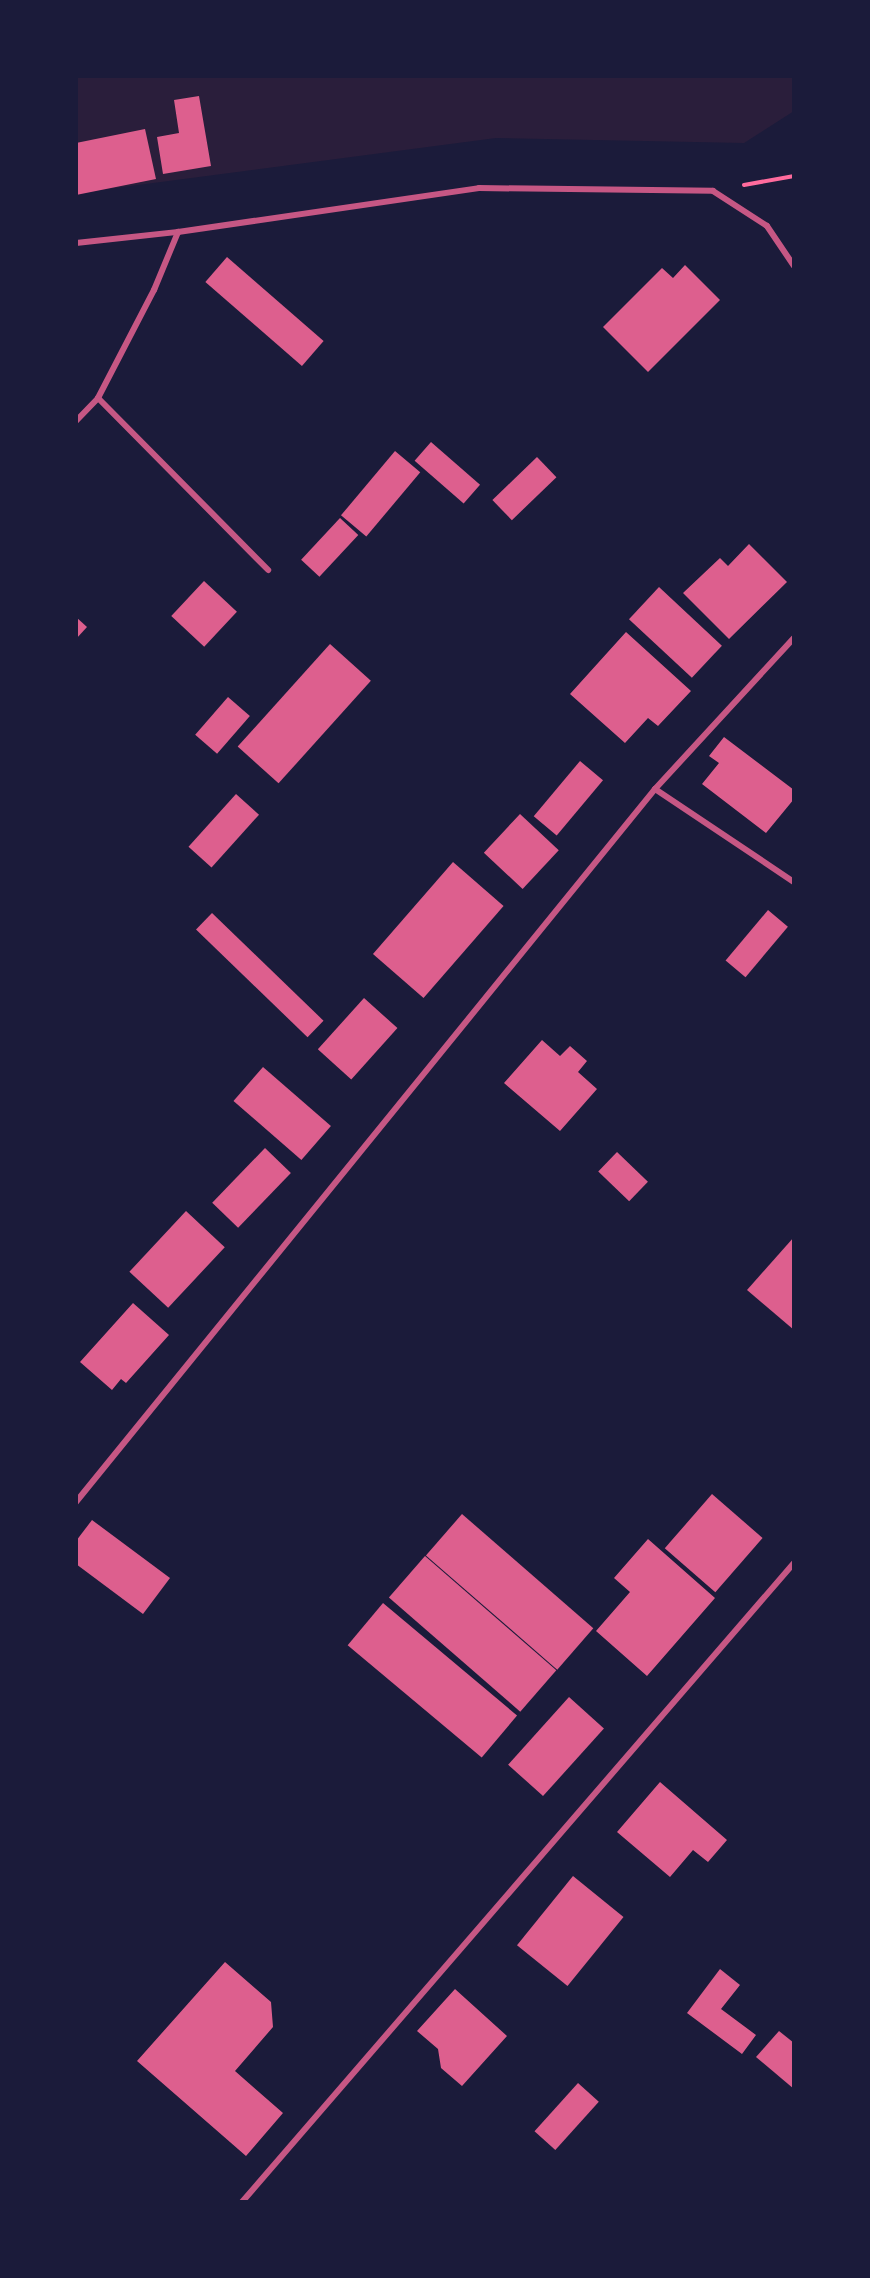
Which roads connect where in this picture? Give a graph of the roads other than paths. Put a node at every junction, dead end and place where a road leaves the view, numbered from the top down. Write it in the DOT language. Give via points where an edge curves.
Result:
graph roads {
  1 [pos="178,232"];
  2 [pos="76,243"];
  3 [pos="794,266"];
  4 [pos="98,398"];
  5 [pos="76,421"];
  6 [pos="268,570"];
  7 [pos="794,638"];
  8 [pos="655,789"];
  9 [pos="794,882"];
  10 [pos="76,1502"];
  11 [pos="794,1563"];
  12 [pos="242,2202"];
  1 -- 2 [label="street"];
  1 -- 3 [label="street" via="479,188 713,191 767,226"];
  1 -- 4 [label="street" via="154,290"];
  4 -- 5 [label="street"];
  4 -- 6 [label="street"];
  7 -- 8 [label="street"];
  8 -- 9 [label="street"];
  8 -- 10 [label="street"];
  11 -- 12 [label="street"];
}
